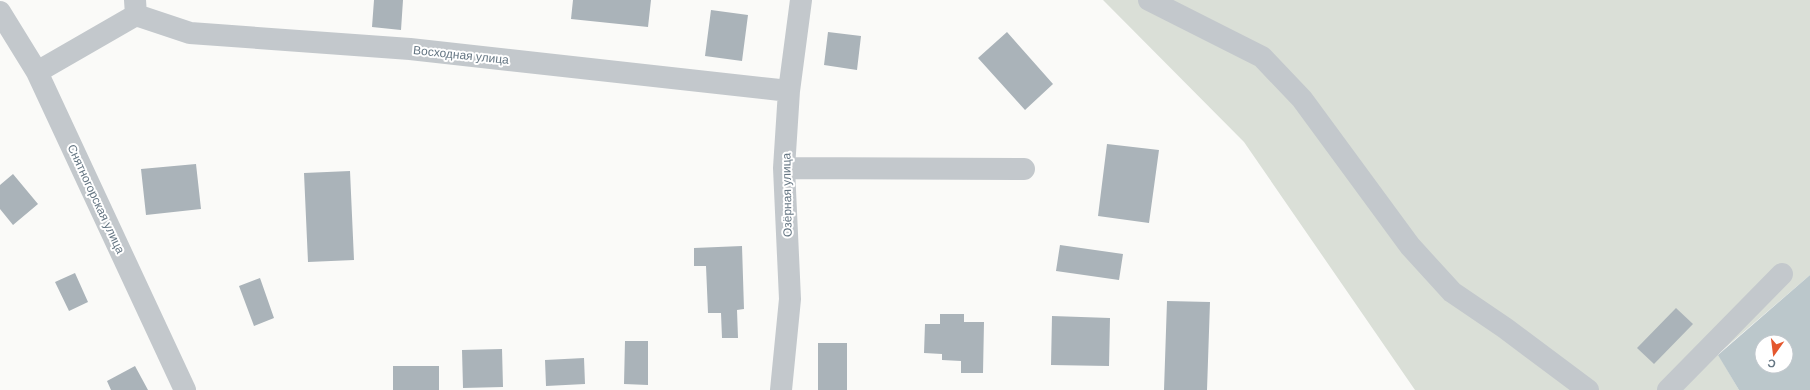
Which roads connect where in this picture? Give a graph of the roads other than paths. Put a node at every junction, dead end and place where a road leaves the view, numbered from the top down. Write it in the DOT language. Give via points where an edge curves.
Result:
graph roads {
  1 [pos="801,0"];
  2 [pos="1149,0"];
  3 [pos="135,7"];
  4 [pos="0,12"];
  5 [pos="37,72"];
  6 [pos="789,91"];
  7 [pos="784,168"];
  8 [pos="1024,169"];
  9 [pos="1782,274"];
  10 [pos="184,390"];
  11 [pos="781,390"];
  12 [pos="1588,390"];
  13 [pos="1668,390"];
  1 -- 6 [label="street, Озёрная улица"];
  2 -- 12 [label="street" via="1262,57 1302,99 1410,246 1452,292"];
  3 -- 5 [label="street"];
  3 -- 6 [label="street, Восходная улица" via="190,33 410,50"];
  4 -- 5 [label="street, Снятногорская улица"];
  5 -- 10 [label="street, Снятногорская улица"];
  6 -- 7 [label="street, Озёрная улица"];
  7 -- 8 [label="street"];
  7 -- 11 [label="street, Озёрная улица" via="790,299"];
  9 -- 13 [label="street"];
}
